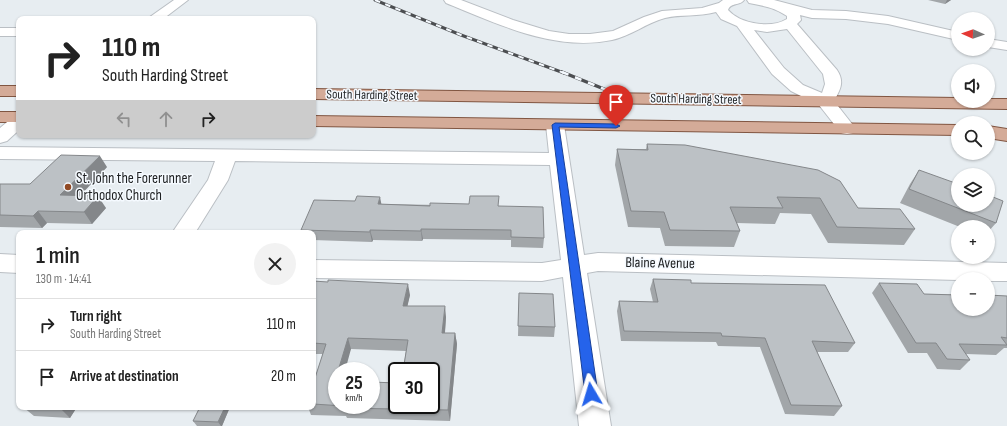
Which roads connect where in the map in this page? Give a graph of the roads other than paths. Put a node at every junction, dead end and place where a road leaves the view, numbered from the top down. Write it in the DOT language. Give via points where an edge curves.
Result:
graph roads {
  1 [pos="182,0"];
  2 [pos="450,0"];
  3 [pos="738,0"];
  4 [pos="753,0"];
  5 [pos="758,0"];
  6 [pos="722,6"];
  7 [pos="784,7"];
  8 [pos="701,12"];
  9 [pos="812,14"];
  10 [pos="158,16"];
  11 [pos="736,21"];
  12 [pos="792,22"];
  13 [pos="0,32"];
  14 [pos="16,32"];
  15 [pos="951,34"];
  16 [pos="995,43"];
  17 [pos="1007,46"];
  18 [pos="0,91"];
  19 [pos="16,91"];
  20 [pos="316,94"];
  21 [pos="825,101"];
  22 [pos="1007,104"];
  23 [pos="0,117"];
  24 [pos="16,117"];
  25 [pos="316,121"];
  26 [pos="16,124"];
  27 [pos="555,125"];
  28 [pos="847,129"];
  29 [pos="951,130"];
  30 [pos="995,131"];
  31 [pos="1007,131"];
  32 [pos="995,132"];
  33 [pos="1007,135"];
  34 [pos="0,137"];
  35 [pos="0,153"];
  36 [pos="228,156"];
  37 [pos="560,159"];
  38 [pos="185,230"];
  39 [pos="0,263"];
  40 [pos="16,264"];
  41 [pos="575,267"];
  42 [pos="316,269"];
  43 [pos="1007,272"];
  44 [pos="596,426"];
  1 -- 10 [label="street"];
  2 -- 8 [label="street" via="535,32 570,38 613,35 663,15"];
  3 -- 6 [label="street"];
  4 -- 5 [label="street"];
  5 -- 7 [label="street"];
  6 -- 8 [label="street"];
  6 -- 11 [label="street" via="722,12"];
  7 -- 9 [label="street"];
  7 -- 12 [label="street" via="793,14"];
  8 -- 11 [label="street"];
  9 -- 12 [label="street"];
  9 -- 15 [label="street" via="888,20"];
  11 -- 12 [label="street" via="768,27 778,27"];
  11 -- 21 [label="street" via="788,82"];
  12 -- 21 [label="street" via="835,81"];
  13 -- 14 [label="street"];
  16 -- 17 [label="street"];
  18 -- 19 [label="main road"];
  20 -- 21 [label="main road, South Harding Street"];
  21 -- 22 [label="main road, South Harding Street"];
  21 -- 28 [label="street"];
  23 -- 24 [label="main road"];
  25 -- 27 [label="main road, South Harding Street"];
  26 -- 34 [label="street"];
  27 -- 28 [label="main road, South Harding Street"];
  27 -- 37 [label="street"];
  28 -- 29 [label="main road, South Harding Street"];
  30 -- 31 [label="main road"];
  32 -- 33 [label="main road"];
  35 -- 36 [label="street"];
  36 -- 37 [label="street"];
  36 -- 38 [label="street" via="218,180"];
  37 -- 41 [label="street"];
  39 -- 40 [label="street"];
  41 -- 42 [label="street, Blaine Avenue" via="542,272"];
  41 -- 43 [label="street, Blaine Avenue" via="598,262"];
  41 -- 44 [label="street"];
}
